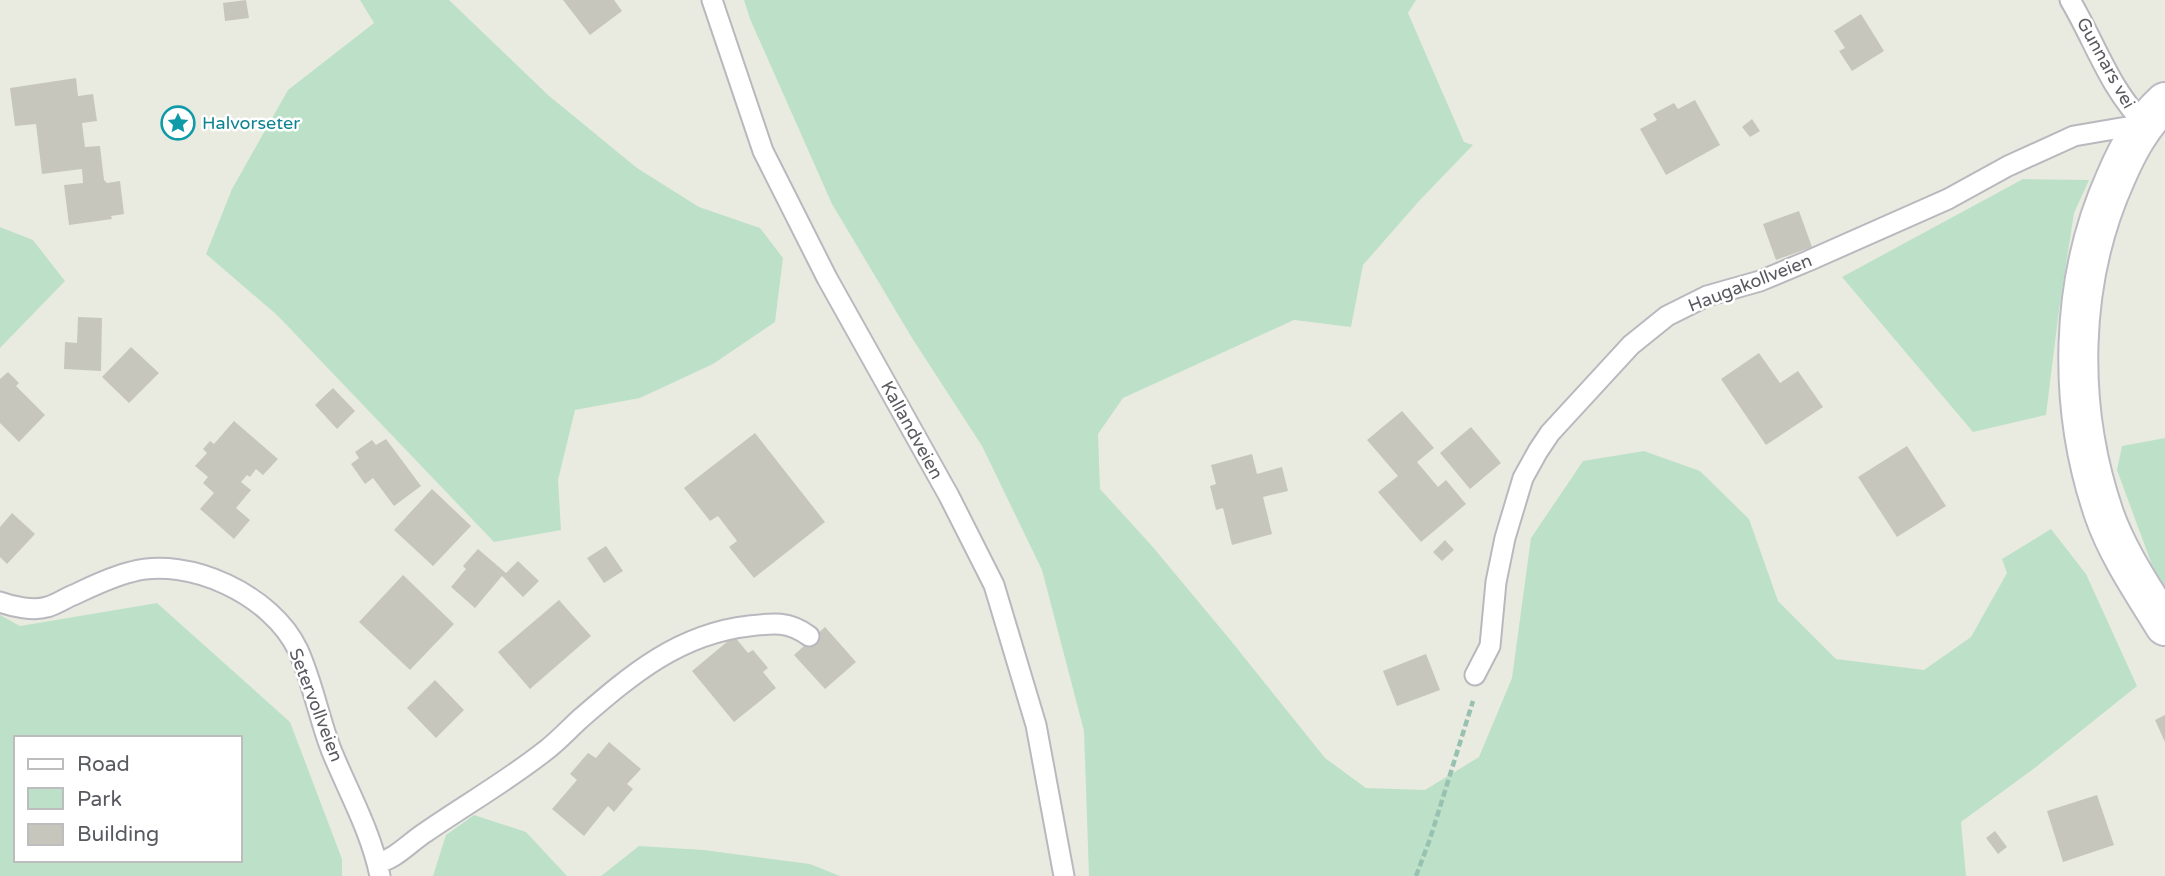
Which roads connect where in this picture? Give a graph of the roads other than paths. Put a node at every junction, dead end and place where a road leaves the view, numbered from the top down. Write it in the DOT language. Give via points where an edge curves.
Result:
graph roads {
  1 [pos="712,0"];
  2 [pos="2070,0"];
  3 [pos="2155,113"];
  4 [pos="0,602"];
  5 [pos="2165,626"];
  6 [pos="809,636"];
  7 [pos="1475,676"];
  8 [pos="379,870"];
  9 [pos="1064,876"];
  1 -- 9 [label="lane, Kallandveien" via="763,151 994,585 1036,724"];
  2 -- 3 [label="lane, Gunnars vei" via="2128,107"];
  3 -- 5 [label="street" via="2129,148 2093,240 2078,358 2082,421 2102,508 2116,544"];
  3 -- 7 [label="lane, Haugakollveien" via="2074,136 1808,261 1707,296 1667,316 1631,345 1550,433 1523,478 1500,560 1490,646"];
  4 -- 8 [label="lane, Setervollveien" via="11,607 46,608 107,579 150,568 220,581 243,592 281,625 298,650"];
  6 -- 8 [label="lane" via="795,626 771,623 728,628 662,654 546,750 424,833"];
}
